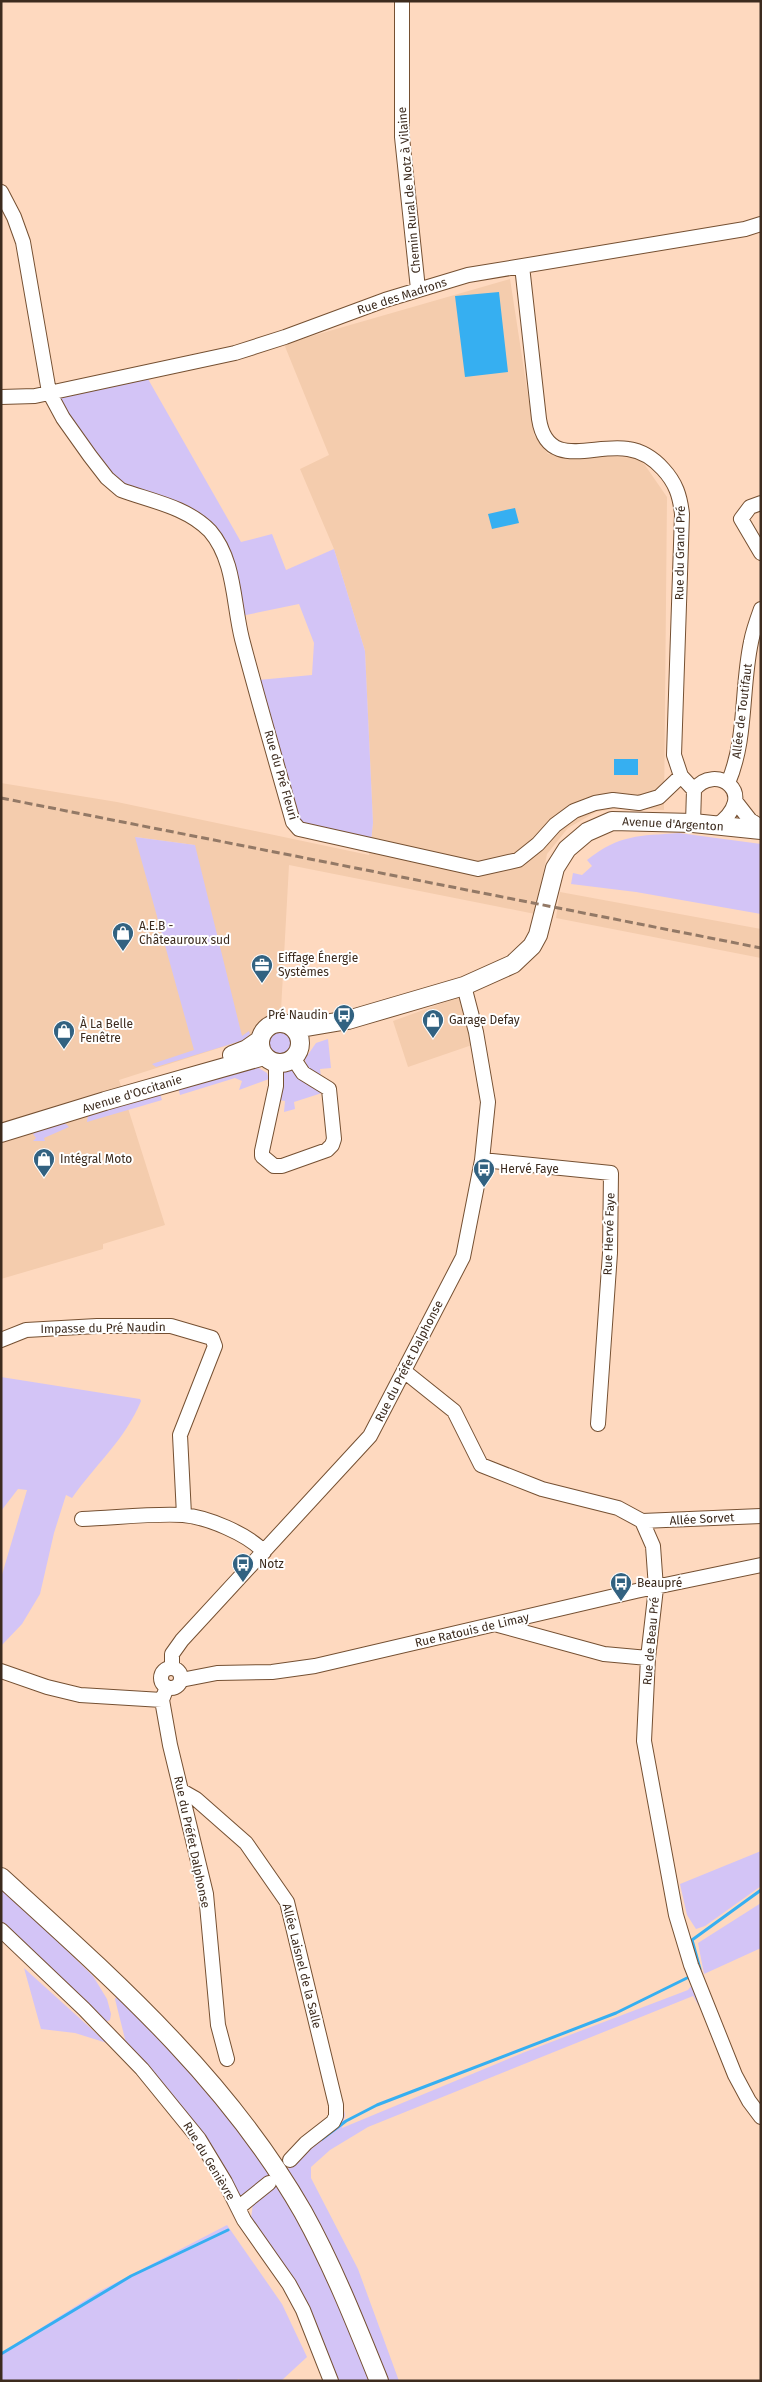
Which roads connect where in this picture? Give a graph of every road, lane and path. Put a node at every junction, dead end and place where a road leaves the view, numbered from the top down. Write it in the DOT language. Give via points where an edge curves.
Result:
graph roads {
  1 [pos="402,1"];
  2 [pos="1,192"];
  3 [pos="761,224"];
  4 [pos="522,266"];
  5 [pos="418,290"];
  6 [pos="49,392"];
  7 [pos="1,397"];
  8 [pos="761,503"];
  9 [pos="761,553"];
  10 [pos="761,609"];
  11 [pos="681,776"];
  12 [pos="728,783"];
  13 [pos="694,790"];
  14 [pos="736,802"];
  15 [pos="693,823"];
  16 [pos="716,826"];
  17 [pos="761,829"];
  18 [pos="464,986"];
  19 [pos="348,1020"];
  20 [pos="295,1029"];
  21 [pos="297,1052"];
  22 [pos="267,1053"];
  23 [pos="1,1125"];
  24 [pos="1,1133"];
  25 [pos="482,1160"];
  26 [pos="1,1340"];
  27 [pos="404,1371"];
  28 [pos="598,1424"];
  29 [pos="184,1515"];
  30 [pos="761,1516"];
  31 [pos="82,1519"];
  32 [pos="642,1521"];
  33 [pos="264,1552"];
  34 [pos="761,1565"];
  35 [pos="656,1588"];
  36 [pos="498,1624"];
  37 [pos="648,1658"];
  38 [pos="172,1668"];
  39 [pos="1,1671"];
  40 [pos="181,1680"];
  41 [pos="167,1687"];
  42 [pos="162,1700"];
  43 [pos="182,1791"];
  44 [pos="1,1877"];
  45 [pos="1,1930"];
  46 [pos="227,2059"];
  47 [pos="761,2117"];
  48 [pos="290,2160"];
  49 [pos="269,2183"];
  50 [pos="238,2208"];
  51 [pos="331,2381"];
  52 [pos="379,2381"];
  1 -- 5 [label="street, Chemin Rural de Notz à Vilaine" via="402,137"];
  2 -- 6 [label="street, Rue du Pré Fleuri" via="23,242"];
  3 -- 4 [label="street, Rue des Madrons"];
  4 -- 5 [label="street, Rue des Madrons" via="468,275"];
  4 -- 11 [label="street, Rue du Grand Pré" via="539,424 547,440 558,449 572,452 627,448 642,453 672,479 680,494 674,755"];
  5 -- 6 [label="street, Rue des Madrons" via="236,353"];
  6 -- 7 [label="street, Rue des Madrons" via="35,396"];
  6 -- 11 [label="street, Rue du Pré Fleuri" via="63,418 112,483 121,490 190,516 208,530 221,547 292,822 299,829 478,870 518,860 555,824 574,811 613,800 639,803 659,797"];
  8 -- 9 [label="street" via="750,507 741,519"];
  10 -- 12 [label="street, Allée de Toutifaut" via="750,643 740,737"];
  11 -- 13 [label="street, Rue du Grand Pré"];
  12 -- 13 [label="street" via="705,780"];
  12 -- 14 [label="street"];
  13 -- 15 [label="street"];
  14 -- 16 [label="street"];
  14 -- 17 [label="street"];
  15 -- 16 [label="main road, Avenue d'Argenton"];
  15 -- 18 [label="main road, Avenue d'Argenton" via="612,821 587,832 567,849 555,868 545,915 532,946 513,964"];
  16 -- 17 [label="main road, Avenue d'Argenton"];
  18 -- 19 [label="main road, Avenue d'Occitanie"];
  18 -- 25 [label="street, Rue du Préfet Dalphonse" via="487,1094"];
  19 -- 20 [label="main road, Avenue d'Occitanie"];
  19 -- 21 [label="main road, Avenue d'Occitanie"];
  20 -- 21 [label="main road" via="298,1034"];
  20 -- 22 [label="main road, Avenue d'Occitanie" via="282,1022 264,1030"];
  21 -- 22 [label="main road, Avenue d'Occitanie" via="285,1062"];
  21 -- 22 [label="street" via="303,1073 328,1089 334,1139 327,1150 282,1166 274,1166 262,1156 276,1086"];
  22 -- 23 [label="main road, Avenue d'Occitanie" via="236,1054"];
  22 -- 24 [label="main road, Avenue d'Occitanie"];
  25 -- 27 [label="street, Rue du Préfet Dalphonse" via="463,1257"];
  25 -- 28 [label="street, Rue Hervé Faye" via="611,1173 610,1253"];
  26 -- 29 [label="street, Impasse du Pré Naudin" via="26,1330 97,1326 178,1327 212,1338 215,1342 180,1435"];
  27 -- 32 [label="street" via="454,1411 481,1465 542,1489 618,1508"];
  27 -- 33 [label="street, Rue du Préfet Dalphonse" via="370,1436"];
  29 -- 31 [label="street"];
  29 -- 33 [label="street" via="225,1527"];
  30 -- 32 [label="street, Allée Sorvet"];
  32 -- 35 [label="street, Rue de Beau Pré" via="653,1546"];
  33 -- 38 [label="street, Rue du Préfet Dalphonse" via="182,1640 172,1654"];
  34 -- 35 [label="street, Rue Ratouis de Limay"];
  35 -- 36 [label="street, Rue Ratouis de Limay"];
  35 -- 37 [label="street, Rue de Beau Pré"];
  36 -- 37 [label="street" via="604,1654"];
  36 -- 40 [label="street, Rue Ratouis de Limay" via="315,1666 272,1672 217,1673"];
  37 -- 47 [label="street, Rue de Beau Pré" via="644,1741 676,1916 691,1966 735,2075 748,2101"];
  38 -- 40 [label="street" via="180,1674"];
  38 -- 41 [label="street" via="165,1670 162,1677"];
  39 -- 42 [label="street" via="80,1695"];
  40 -- 41 [label="street" via="177,1686"];
  41 -- 42 [label="street"];
  42 -- 43 [label="street, Rue du Préfet Dalphonse"];
  43 -- 46 [label="street, Rue du Préfet Dalphonse" via="206,1894 218,2025"];
  43 -- 48 [label="street, Allée Laisnel de la Salle" via="196,1799 246,1843 287,1902 336,2105 333,2122"];
  44 -- 52 [label="main road" via="146,2011 220,2093 303,2212 342,2289"];
  45 -- 50 [label="street, Rue du Genièvre" via="84,2009 170,2101 199,2139"];
  49 -- 50 [label="street"];
  50 -- 51 [label="street, Rue du Genièvre" via="289,2284"];
}
